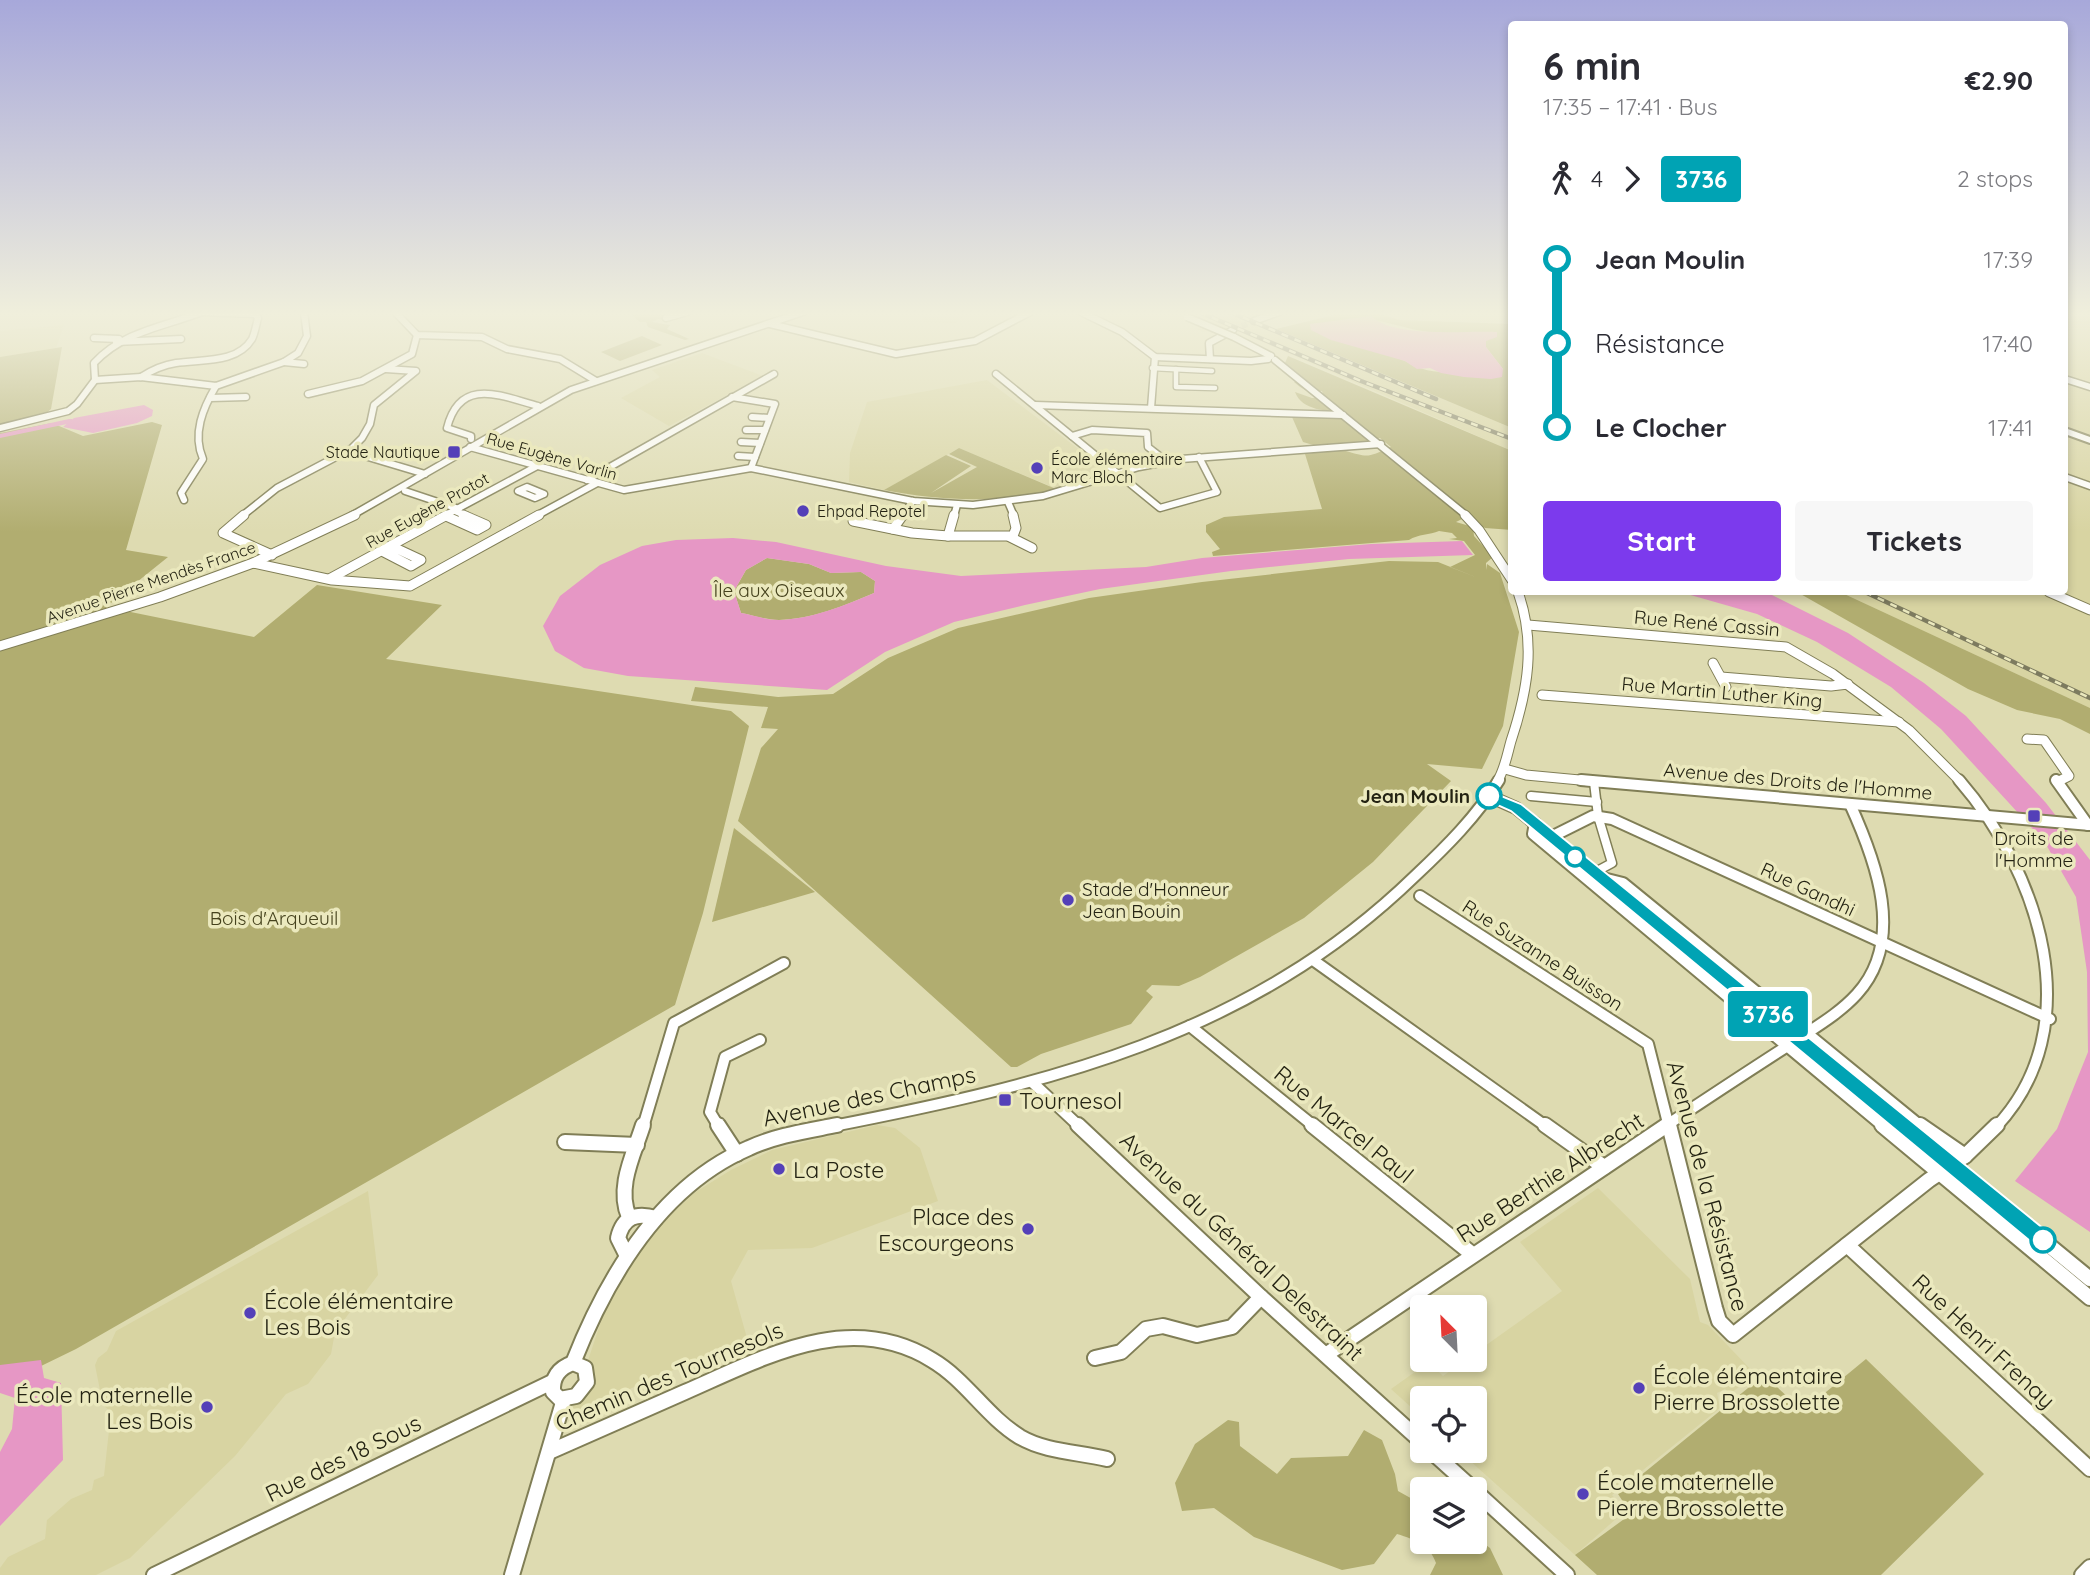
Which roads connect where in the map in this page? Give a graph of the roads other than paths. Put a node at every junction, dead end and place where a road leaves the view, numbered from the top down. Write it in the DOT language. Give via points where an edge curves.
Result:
graph roads {
  1 [pos="91,386"];
  2 [pos="212,386"];
  3 [pos="216,386"];
  4 [pos="343,386"];
  5 [pos="398,386"];
  6 [pos="586,386"];
  7 [pos="752,386"];
  8 [pos="1010,386"];
  9 [pos="1152,386"];
  10 [pos="1176,386"];
  11 [pos="1306,386"];
  12 [pos="1215,388"];
  13 [pos="308,394"];
  14 [pos="246,397"];
  15 [pos="732,397"];
  16 [pos="210,398"];
  17 [pos="1034,405"];
  18 [pos="538,406"];
  19 [pos="1151,408"];
  20 [pos="1343,415"];
  21 [pos="752,417"];
  22 [pos="769,418"];
  23 [pos="0,428"];
  24 [pos="746,430"];
  25 [pos="765,430"];
  26 [pos="2068,432"];
  27 [pos="1072,436"];
  28 [pos="2090,440"];
  29 [pos="741,442"];
  30 [pos="470,443"];
  31 [pos="760,443"];
  32 [pos="1381,444"];
  33 [pos="348,451"];
  34 [pos="738,456"];
  35 [pos="755,457"];
  36 [pos="1199,457"];
  37 [pos="1166,461"];
  38 [pos="537,466"];
  39 [pos="751,468"];
  40 [pos="425,474"];
  41 [pos="1118,474"];
  42 [pos="2068,478"];
  43 [pos="587,480"];
  44 [pos="506,483"];
  45 [pos="597,483"];
  46 [pos="2090,486"];
  47 [pos="522,489"];
  48 [pos="405,492"];
  49 [pos="184,500"];
  50 [pos="913,502"];
  51 [pos="1008,502"];
  52 [pos="957,505"];
  53 [pos="457,510"];
  54 [pos="446,516"];
  55 [pos="853,521"];
  56 [pos="894,529"];
  57 [pos="948,536"];
  58 [pos="1010,537"];
  59 [pos="391,546"];
  60 [pos="1032,548"];
  61 [pos="382,551"];
  62 [pos="272,555"];
  63 [pos="253,563"];
  64 [pos="1508,574"];
  65 [pos="331,578"];
  66 [pos="1519,595"];
  67 [pos="2056,595"];
  68 [pos="2090,610"];
  69 [pos="1528,625"];
  70 [pos="0,646"];
  71 [pos="1713,663"];
  72 [pos="1720,677"];
  73 [pos="1848,684"];
  74 [pos="1726,687"];
  75 [pos="1542,695"];
  76 [pos="1899,722"];
  77 [pos="2027,739"];
  78 [pos="1505,769"];
  79 [pos="1594,782"];
  80 [pos="1489,796"];
  81 [pos="1531,796"];
  82 [pos="1597,802"];
  83 [pos="1850,804"];
  84 [pos="1598,816"];
  85 [pos="1987,816"];
  86 [pos="1535,824"];
  87 [pos="2089,825"];
  88 [pos="1551,836"];
  89 [pos="1601,874"];
  90 [pos="1420,896"];
  91 [pos="1615,896"];
  92 [pos="1881,942"];
  93 [pos="1313,960"];
  94 [pos="784,963"];
  95 [pos="2050,1019"];
  96 [pos="1191,1026"];
  97 [pos="1796,1039"];
  98 [pos="760,1040"];
  99 [pos="1648,1044"];
  100 [pos="1032,1083"];
  101 [pos="1668,1124"];
  102 [pos="565,1142"];
  103 [pos="637,1145"];
  104 [pos="737,1154"];
  105 [pos="1965,1156"];
  106 [pos="1604,1167"];
  107 [pos="1945,1169"];
  108 [pos="629,1217"];
  109 [pos="656,1218"];
  110 [pos="1847,1245"];
  111 [pos="626,1254"];
  112 [pos="1472,1254"];
  113 [pos="2090,1279"];
  114 [pos="1261,1297"];
  115 [pos="2090,1298"];
  116 [pos="1733,1335"];
  117 [pos="1327,1354"];
  118 [pos="1095,1358"];
  119 [pos="573,1363"];
  120 [pos="552,1382"];
  121 [pos="564,1399"];
  122 [pos="1410,1431"];
  123 [pos="549,1452"];
  124 [pos="1107,1459"];
  125 [pos="1444,1463"];
  126 [pos="2090,1469"];
  127 [pos="1460,1477"];
  128 [pos="1487,1502"];
  129 [pos="2090,1567"];
  130 [pos="154,1575"];
  131 [pos="512,1575"];
  132 [pos="1567,1575"];
  133 [pos="2082,1575"];
  1 -- 23 [label="street" via="68,411"];
  2 -- 3 [label="street"];
  3 -- 16 [label="street"];
  4 -- 13 [label="street"];
  5 -- 33 [label="street" via="374,405 373,423"];
  6 -- 18 [label="street, Avenue Pierre Mendès France"];
  7 -- 15 [label="street"];
  8 -- 17 [label="street"];
  9 -- 19 [label="street"];
  10 -- 12 [label="street"];
  11 -- 20 [label="street"];
  14 -- 16 [label="street"];
  15 -- 22 [label="street" via="775,404"];
  15 -- 43 [label="street"];
  16 -- 49 [label="street" via="198,441 203,459 181,493"];
  17 -- 19 [label="street"];
  17 -- 27 [label="street"];
  18 -- 30 [label="street, Avenue Pierre Mendès France"];
  18 -- 30 [label="street" via="485,393 469,395 447,425 471,436"];
  19 -- 20 [label="street"];
  20 -- 32 [label="street"];
  21 -- 22 [label="street"];
  22 -- 25 [label="street"];
  24 -- 25 [label="street"];
  25 -- 31 [label="street"];
  26 -- 28 [label="street"];
  27 -- 37 [label="street" via="1091,430 1147,433 1148,447"];
  27 -- 41 [label="street"];
  29 -- 31 [label="street"];
  30 -- 38 [label="street, Rue Eugène Varlin"];
  30 -- 40 [label="street, Avenue Pierre Mendès France"];
  31 -- 35 [label="street"];
  32 -- 36 [label="street"];
  32 -- 64 [label="street" via="1463,512"];
  33 -- 40 [label="street"];
  33 -- 62 [label="street" via="279,486 223,533"];
  34 -- 35 [label="street"];
  35 -- 39 [label="street"];
  36 -- 37 [label="street"];
  36 -- 41 [label="street" via="1216,493 1160,508"];
  37 -- 41 [label="street"];
  38 -- 43 [label="street, Rue Eugène Varlin"];
  38 -- 44 [label="street, Rue Eugène Protot"];
  39 -- 45 [label="street, Rue Eugène Varlin" via="624,490"];
  39 -- 50 [label="street"];
  40 -- 62 [label="street, Avenue Pierre Mendès France"];
  41 -- 51 [label="street"];
  42 -- 46 [label="street"];
  43 -- 45 [label="street, Rue Eugène Varlin"];
  44 -- 47 [label="street"];
  44 -- 53 [label="street, Rue Eugène Protot"];
  45 -- 65 [label="street" via="410,586"];
  48 -- 53 [label="street"];
  50 -- 52 [label="street"];
  50 -- 56 [label="street"];
  51 -- 52 [label="street"];
  51 -- 58 [label="street" via="1016,523 1016,532"];
  52 -- 57 [label="street"];
  53 -- 54 [label="street, Rue Eugène Protot"];
  53 -- 54 [label="street" via="486,525 477,530"];
  54 -- 59 [label="street, Rue Eugène Protot"];
  55 -- 56 [label="street"];
  56 -- 57 [label="street"];
  57 -- 58 [label="street"];
  58 -- 60 [label="street"];
  59 -- 61 [label="street, Rue Eugène Protot"];
  59 -- 61 [label="street" via="421,561 411,566"];
  61 -- 65 [label="street, Rue Eugène Protot"];
  62 -- 63 [label="street, Avenue Pierre Mendès France"];
  63 -- 65 [label="street"];
  63 -- 70 [label="street, Avenue Pierre Mendès France"];
  66 -- 69 [label="street, Avenue des Champs"];
  67 -- 68 [label="street"];
  69 -- 73 [label="street, Rue René Cassin" via="1773,644 1800,654"];
  69 -- 78 [label="street, Avenue des Champs" via="1526,696"];
  71 -- 72 [label="street"];
  72 -- 73 [label="street"];
  72 -- 74 [label="street"];
  73 -- 76 [label="street, Rue René Cassin"];
  75 -- 76 [label="street, Rue Martin Luther King"];
  76 -- 85 [label="street, Rue René Cassin" via="1961,782"];
  77 -- 87 [label="street" via="2044,740 2069,776 2056,780"];
  78 -- 79 [label="street, Avenue des Droits de l'Homme"];
  78 -- 80 [label="street, Avenue des Champs"];
  79 -- 82 [label="street"];
  79 -- 83 [label="street, Avenue des Droits de l'Homme"];
  80 -- 86 [label="street" via="1516,808"];
  80 -- 93 [label="street, Avenue des Champs" via="1415,879"];
  81 -- 82 [label="street"];
  82 -- 84 [label="street"];
  83 -- 85 [label="street, Avenue des Droits de l'Homme"];
  83 -- 92 [label="street, Rue Berthie Albrecht" via="1878,876 1884,913"];
  84 -- 88 [label="street"];
  84 -- 89 [label="street" via="1612,863"];
  84 -- 92 [label="street, Rue Gandhi"];
  85 -- 87 [label="street, Avenue des Droits de l'Homme"];
  85 -- 95 [label="street, Rue René Cassin" via="2028,889 2046,943"];
  86 -- 88 [label="street"];
  86 -- 91 [label="street" via="1533,834"];
  88 -- 89 [label="street"];
  89 -- 91 [label="street"];
  89 -- 97 [label="street" via="1623,883"];
  90 -- 99 [label="street, Rue Suzanne Buisson"];
  91 -- 97 [label="street"];
  92 -- 95 [label="street, Rue Gandhi"];
  92 -- 97 [label="street, Rue Berthie Albrecht" via="1864,986"];
  93 -- 96 [label="street, Avenue des Champs"];
  93 -- 106 [label="street"];
  94 -- 103 [label="street" via="674,1023"];
  95 -- 105 [label="street, Rue René Cassin" via="2039,1069 2027,1091"];
  96 -- 100 [label="street, Avenue des Champs"];
  96 -- 112 [label="street, Rue Marcel Paul"];
  97 -- 101 [label="street, Rue Berthie Albrecht"];
  97 -- 105 [label="street"];
  97 -- 107 [label="street"];
  98 -- 104 [label="street" via="725,1057 710,1112"];
  99 -- 101 [label="street, Avenue de la Résistance"];
  100 -- 104 [label="street, Avenue des Champs" via="775,1138"];
  100 -- 114 [label="street, Avenue du Général Delestraint"];
  101 -- 106 [label="street, Rue Berthie Albrecht"];
  101 -- 116 [label="street, Avenue de la Résistance" via="1719,1321"];
  102 -- 103 [label="street"];
  103 -- 108 [label="street" via="622,1191"];
  104 -- 109 [label="street, Avenue des Champs" via="706,1173"];
  105 -- 107 [label="street, Rue René Cassin"];
  106 -- 112 [label="street, Rue Berthie Albrecht"];
  107 -- 110 [label="street, Rue René Cassin"];
  107 -- 113 [label="street"];
  107 -- 115 [label="street"];
  108 -- 109 [label="street" via="644,1213"];
  108 -- 111 [label="street" via="618,1238"];
  109 -- 111 [label="street, Avenue des Champs"];
  110 -- 116 [label="street, Rue René Cassin"];
  110 -- 126 [label="street, Rue Henri Frenay"];
  111 -- 119 [label="street, Avenue des Champs" via="598,1300"];
  112 -- 117 [label="street, Rue Berthie Albrecht"];
  114 -- 117 [label="street, Avenue du Général Delestraint"];
  114 -- 118 [label="street" via="1232,1327 1197,1335 1163,1326 1146,1329 1121,1352"];
  117 -- 122 [label="street, Avenue du Général Delestraint"];
  119 -- 120 [label="street, Avenue des Champs" via="560,1369"];
  119 -- 121 [label="street" via="586,1368 587,1382 576,1396"];
  120 -- 121 [label="street" via="553,1392"];
  120 -- 130 [label="street, Rue des 18 Sous"];
  121 -- 123 [label="street"];
  123 -- 124 [label="street, Chemin des Tournesols" via="785,1348 817,1340 860,1338 900,1346 931,1359 1030,1443"];
  123 -- 131 [label="street"];
  125 -- 127 [label="street"];
  128 -- 132 [label="street"];
  129 -- 133 [label="street"];
}
